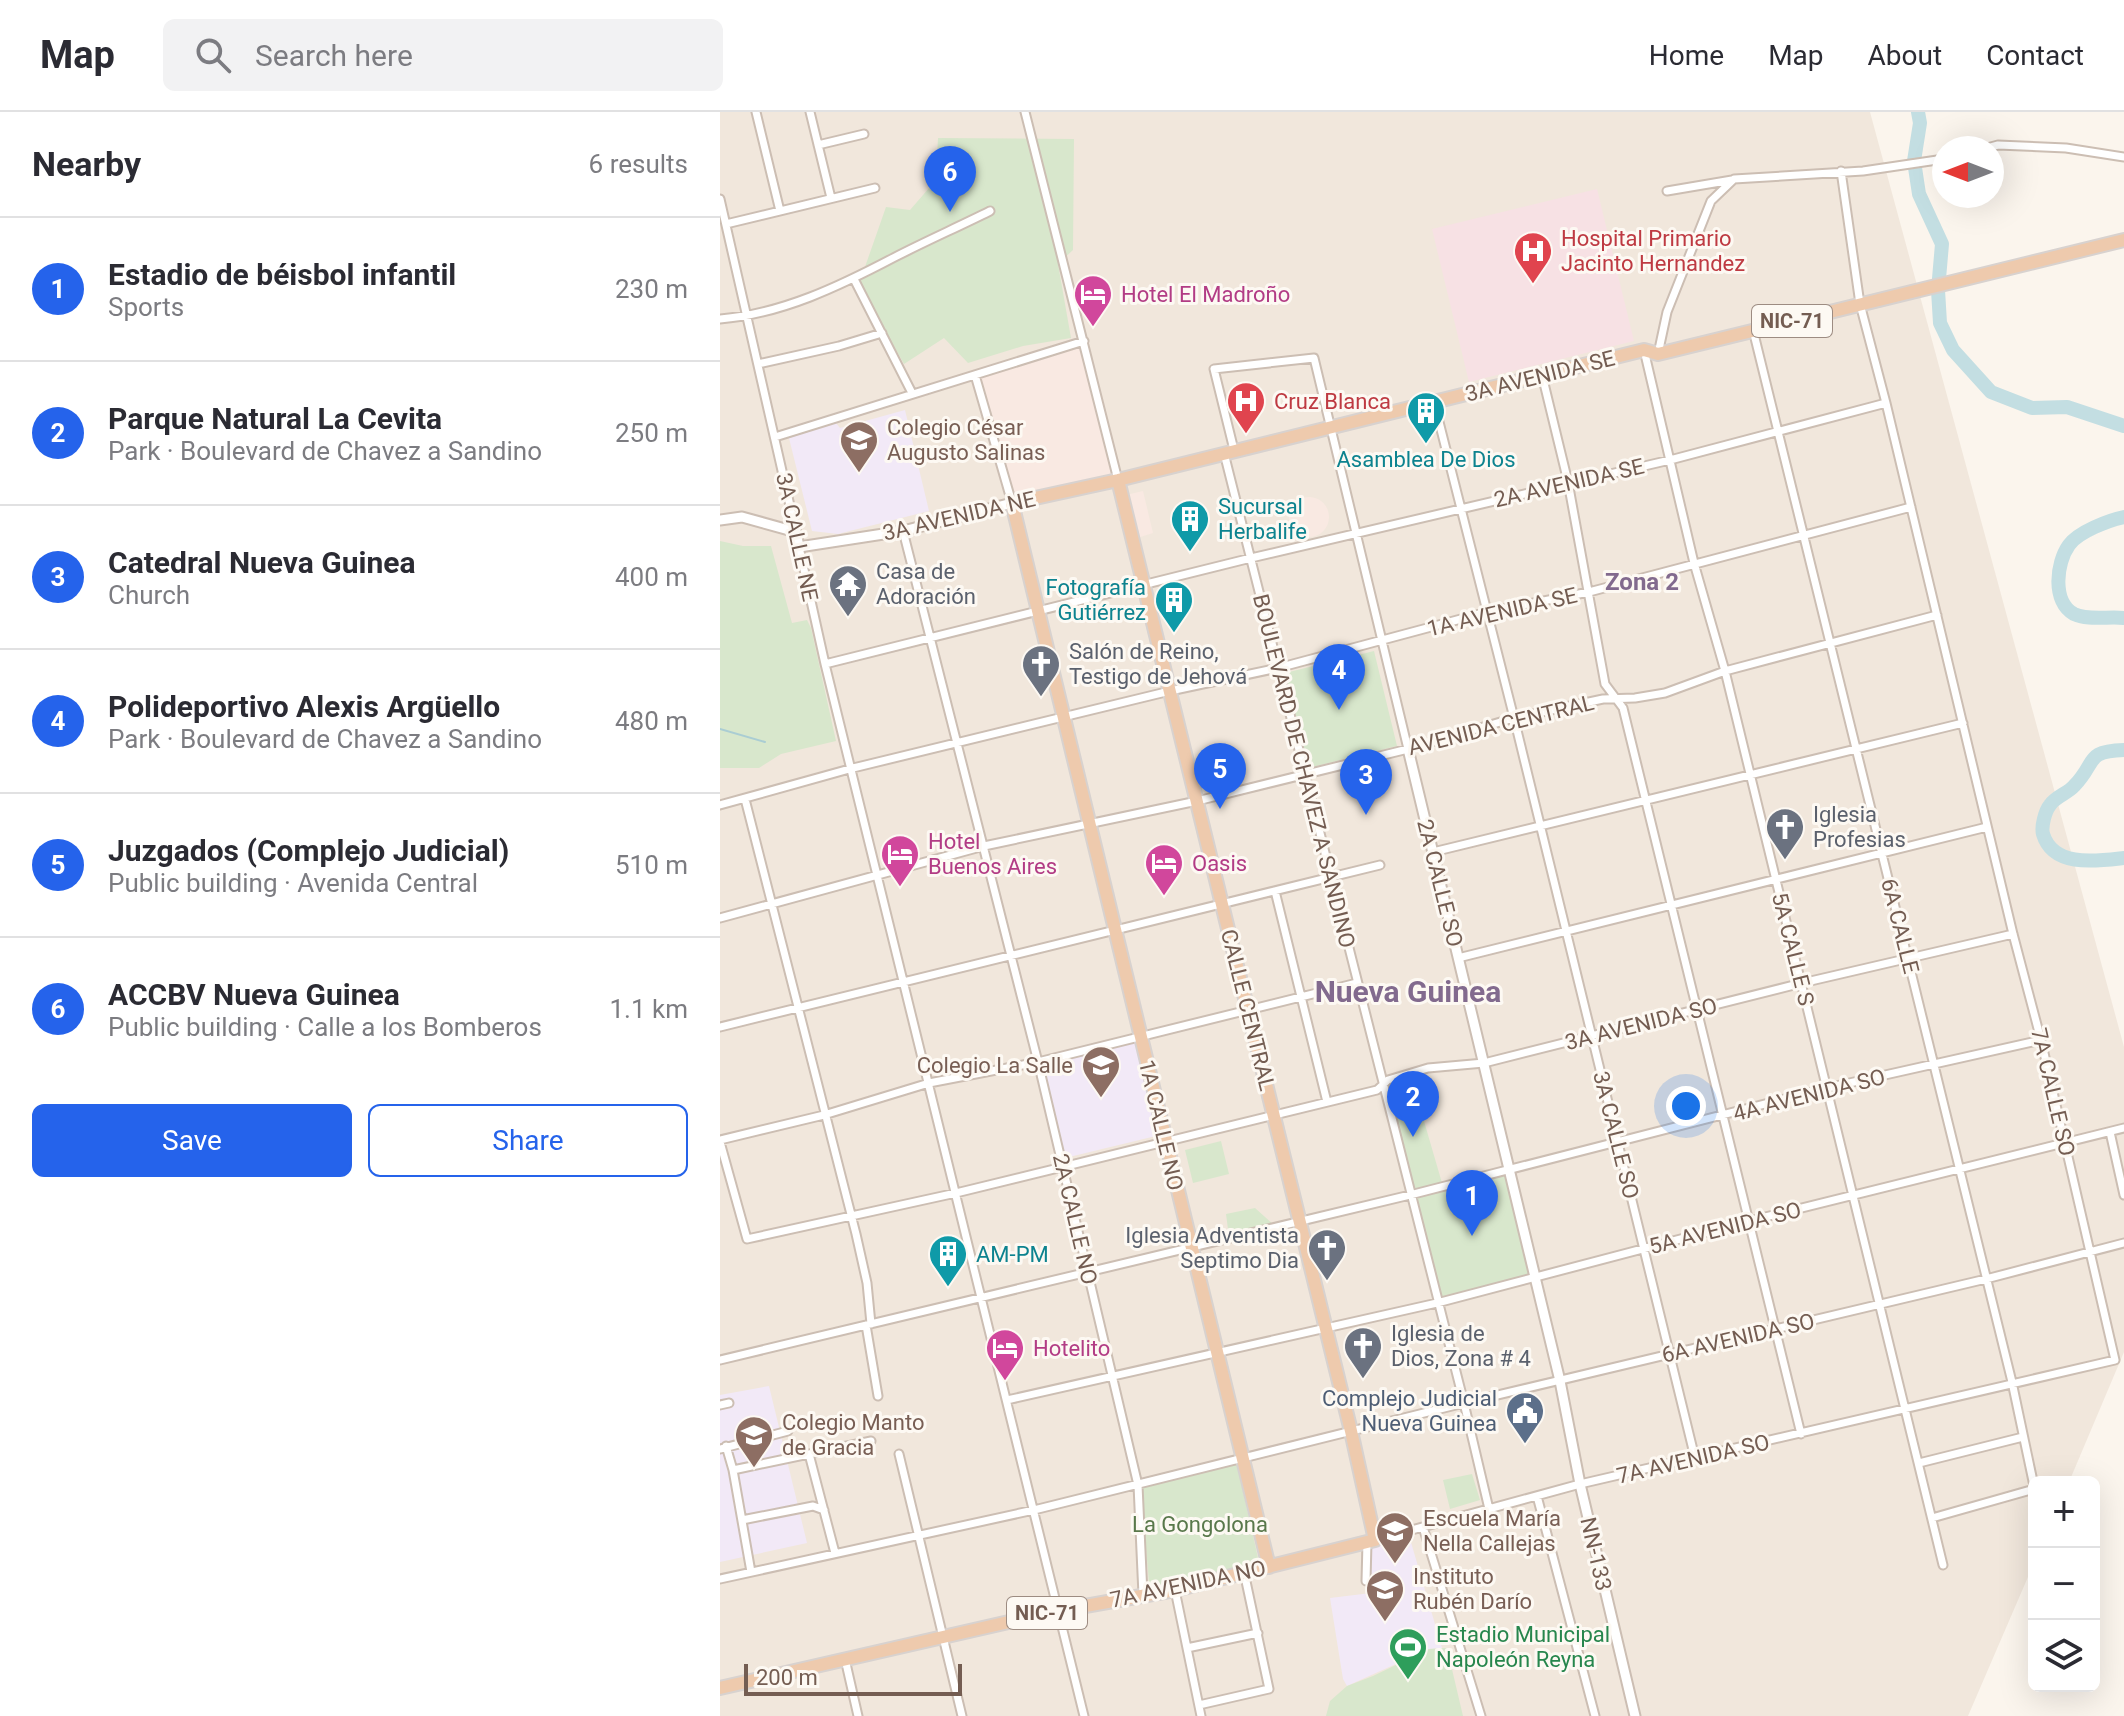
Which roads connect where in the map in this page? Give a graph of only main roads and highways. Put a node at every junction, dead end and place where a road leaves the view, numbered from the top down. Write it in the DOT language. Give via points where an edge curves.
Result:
graph roads {
  1 [pos="2124,240"];
  2 [pos="1118,480"];
  3 [pos="1012,503"];
  4 [pos="1371,1541"];
  5 [pos="1269,1567"];
  6 [pos="720,1688"];
  1 -- 2 [label="highway, 3A AVENIDA SE / NIC-71" via="1658,354 1644,350"];
  2 -- 3 [label="highway, 3A AVENIDA NE"];
  2 -- 4 [label="highway, CALLE CENTRAL" via="1351,1431"];
  3 -- 5 [label="highway, 1A CALLE NO"];
  4 -- 5 [label="highway, 7A AVENIDA NO / NIC-71"];
  5 -- 6 [label="highway, 7A AVENIDA NO / NIC-71"];
}
